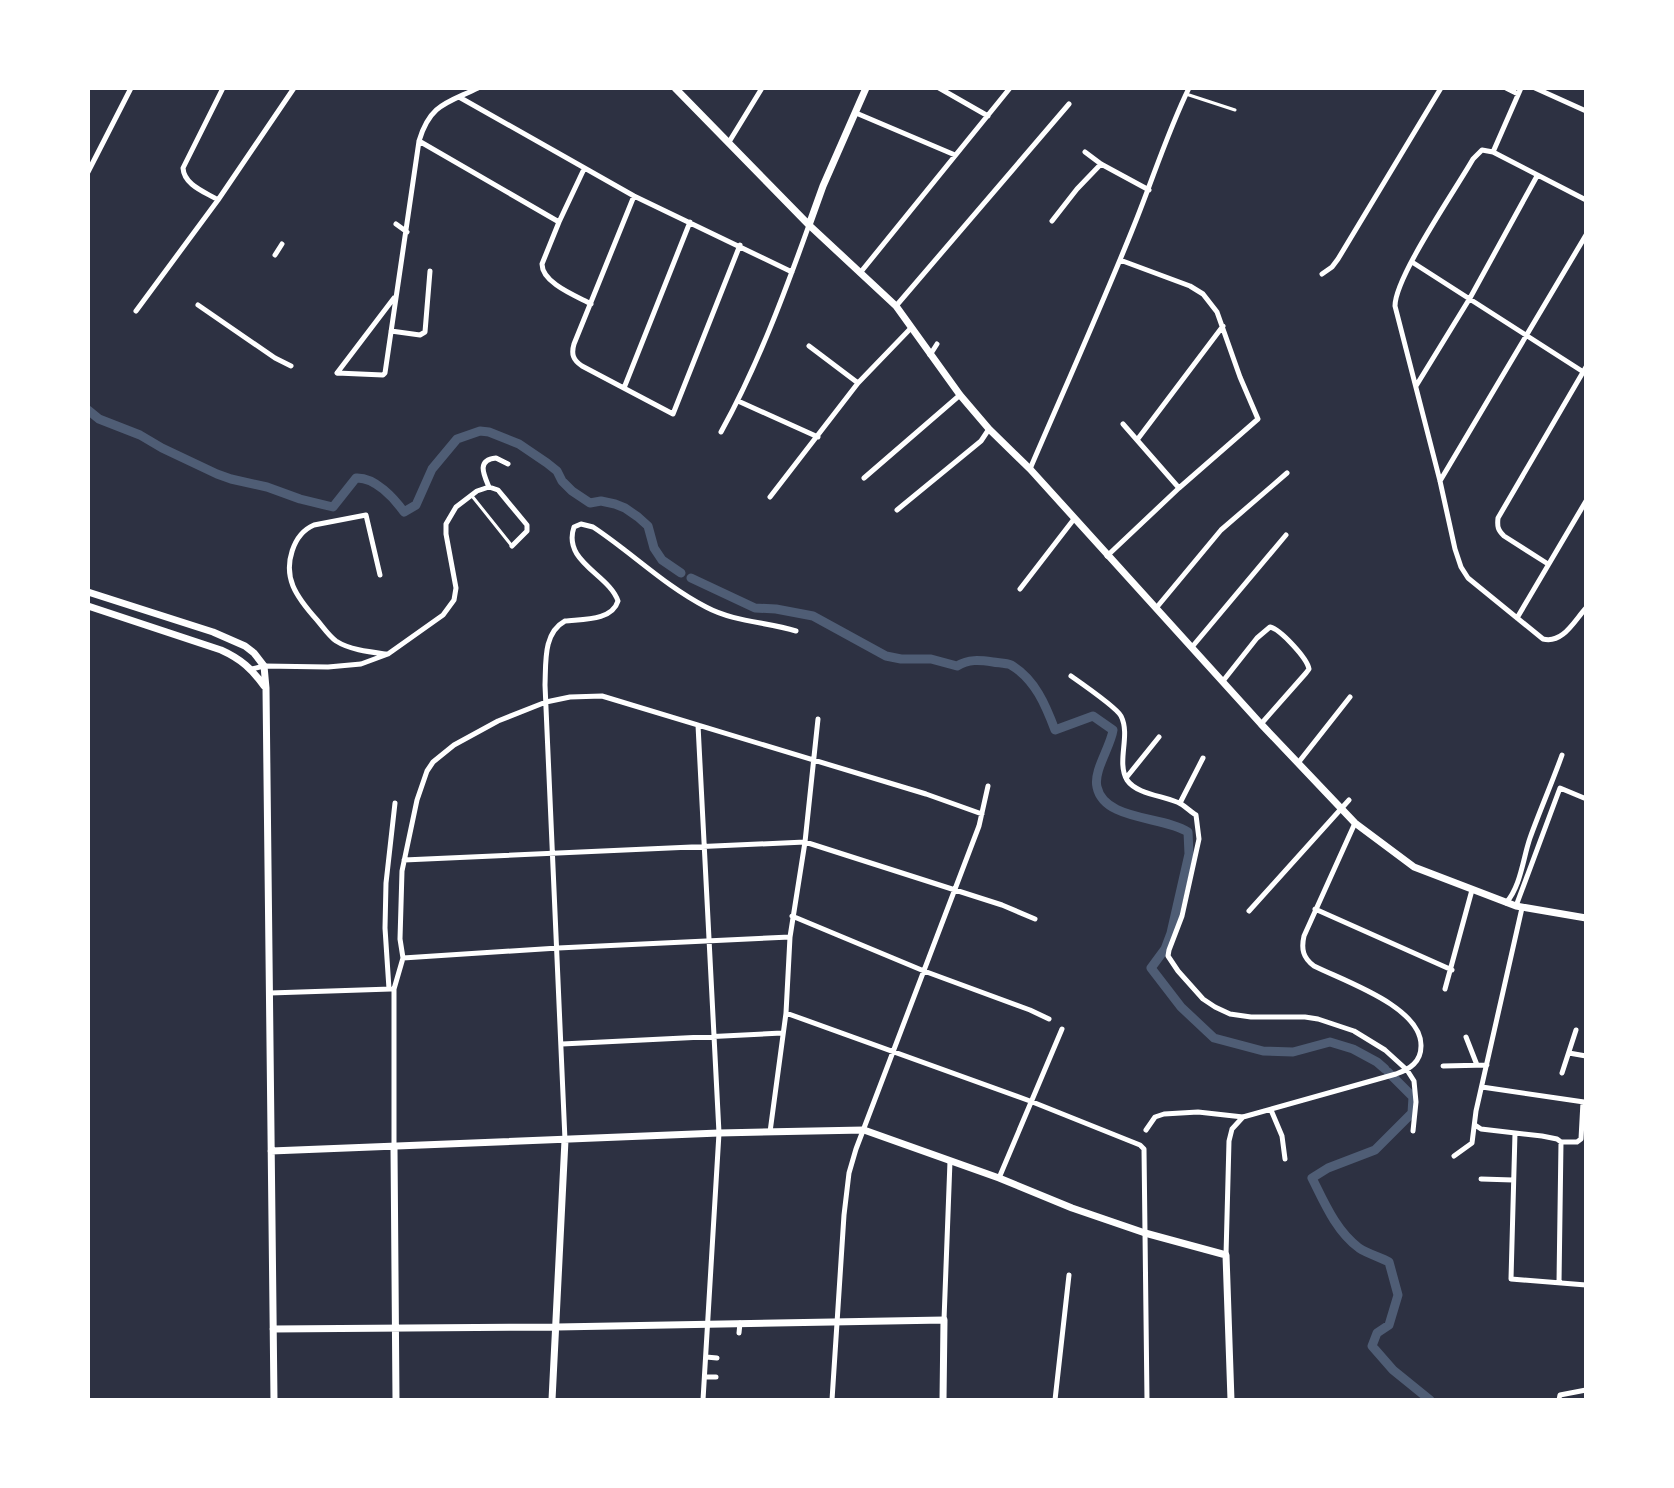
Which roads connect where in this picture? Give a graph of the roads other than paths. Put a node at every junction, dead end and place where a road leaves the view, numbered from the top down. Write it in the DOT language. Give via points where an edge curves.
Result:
graph roads {
  1 [pos="131,88"];
  2 [pos="223,88"];
  3 [pos="294,88"];
  4 [pos="478,88"];
  5 [pos="675,88"];
  6 [pos="762,88"];
  7 [pos="866,88"];
  8 [pos="939,88"];
  9 [pos="1010,88"];
  10 [pos="1441,88"];
  11 [pos="1506,88"];
  12 [pos="1535,88"];
  13 [pos="1187,90"];
  14 [pos="1520,91"];
  15 [pos="459,97"];
  16 [pos="433,101"];
  17 [pos="1069,104"];
  18 [pos="440,106"];
  19 [pos="1235,110"];
  20 [pos="1586,111"];
  21 [pos="856,113"];
  22 [pos="987,116"];
  23 [pos="419,141"];
  24 [pos="729,142"];
  25 [pos="1085,152"];
  26 [pos="1493,152"];
  27 [pos="955,155"];
  28 [pos="1101,164"];
  29 [pos="584,169"];
  30 [pos="88,172"];
  31 [pos="1537,176"];
  32 [pos="1149,190"];
  33 [pos="634,196"];
  34 [pos="218,200"];
  35 [pos="1586,200"];
  36 [pos="1052,221"];
  37 [pos="559,222"];
  38 [pos="690,222"];
  39 [pos="396,224"];
  40 [pos="809,225"];
  41 [pos="407,232"];
  42 [pos="1586,235"];
  43 [pos="282,243"];
  44 [pos="740,245"];
  45 [pos="275,255"];
  46 [pos="1120,260"];
  47 [pos="1412,262"];
  48 [pos="430,271"];
  49 [pos="792,272"];
  50 [pos="860,273"];
  51 [pos="1322,274"];
  52 [pos="396,296"];
  53 [pos="1470,298"];
  54 [pos="591,304"];
  55 [pos="198,305"];
  56 [pos="896,306"];
  57 [pos="136,311"];
  58 [pos="1223,326"];
  59 [pos="911,328"];
  60 [pos="391,331"];
  61 [pos="1525,335"];
  62 [pos="937,344"];
  63 [pos="809,346"];
  64 [pos="930,355"];
  65 [pos="291,366"];
  66 [pos="1585,371"];
  67 [pos="858,383"];
  68 [pos="1416,386"];
  69 [pos="624,388"];
  70 [pos="960,395"];
  71 [pos="738,401"];
  72 [pos="1124,424"];
  73 [pos="989,429"];
  74 [pos="721,432"];
  75 [pos="818,437"];
  76 [pos="1137,440"];
  77 [pos="508,464"];
  78 [pos="1030,469"];
  79 [pos="1287,473"];
  80 [pos="864,478"];
  81 [pos="1440,481"];
  82 [pos="489,487"];
  83 [pos="1179,488"];
  84 [pos="471,495"];
  85 [pos="770,497"];
  86 [pos="1586,501"];
  87 [pos="897,510"];
  88 [pos="1074,519"];
  89 [pos="1286,535"];
  90 [pos="512,546"];
  91 [pos="1107,556"];
  92 [pos="1548,564"];
  93 [pos="380,575"];
  94 [pos="1020,589"];
  95 [pos="88,592"];
  96 [pos="88,606"];
  97 [pos="1157,607"];
  98 [pos="1586,608"];
  99 [pos="1517,618"];
  100 [pos="796,631"];
  101 [pos="1192,647"];
  102 [pos="388,654"];
  103 [pos="264,666"];
  104 [pos="252,669"];
  105 [pos="1071,676"];
  106 [pos="1223,681"];
  107 [pos="266,688"];
  108 [pos="1350,697"];
  109 [pos="546,702"];
  110 [pos="818,719"];
  111 [pos="1261,724"];
  112 [pos="698,725"];
  113 [pos="1159,737"];
  114 [pos="1562,755"];
  115 [pos="1203,758"];
  116 [pos="813,760"];
  117 [pos="1298,763"];
  118 [pos="1126,778"];
  119 [pos="988,786"];
  120 [pos="1584,798"];
  121 [pos="1349,800"];
  122 [pos="395,802"];
  123 [pos="1180,803"];
  124 [pos="1341,809"];
  125 [pos="981,814"];
  126 [pos="1355,823"];
  127 [pos="805,842"];
  128 [pos="705,847"];
  129 [pos="553,852"];
  130 [pos="404,860"];
  131 [pos="1472,890"];
  132 [pos="954,891"];
  133 [pos="1506,903"];
  134 [pos="1519,907"];
  135 [pos="1315,909"];
  136 [pos="1249,910"];
  137 [pos="792,916"];
  138 [pos="1586,918"];
  139 [pos="1035,920"];
  140 [pos="790,937"];
  141 [pos="709,941"];
  142 [pos="558,948"];
  143 [pos="403,958"];
  144 [pos="1452,970"];
  145 [pos="924,971"];
  146 [pos="391,989"];
  147 [pos="1445,989"];
  148 [pos="270,993"];
  149 [pos="786,1013"];
  150 [pos="1048,1020"];
  151 [pos="1062,1029"];
  152 [pos="1576,1030"];
  153 [pos="782,1034"];
  154 [pos="714,1037"];
  155 [pos="1466,1037"];
  156 [pos="562,1044"];
  157 [pos="894,1052"];
  158 [pos="1569,1053"];
  159 [pos="1586,1056"];
  160 [pos="1477,1065"];
  161 [pos="1487,1065"];
  162 [pos="1443,1066"];
  163 [pos="1407,1070"];
  164 [pos="1562,1073"];
  165 [pos="1482,1087"];
  166 [pos="1030,1101"];
  167 [pos="1584,1102"];
  168 [pos="1271,1110"];
  169 [pos="1242,1117"];
  170 [pos="1474,1125"];
  171 [pos="864,1130"];
  172 [pos="1146,1130"];
  173 [pos="1413,1131"];
  174 [pos="770,1132"];
  175 [pos="719,1133"];
  176 [pos="1515,1133"];
  177 [pos="566,1140"];
  178 [pos="1561,1142"];
  179 [pos="394,1147"];
  180 [pos="271,1151"];
  181 [pos="1454,1156"];
  182 [pos="1285,1159"];
  183 [pos="950,1161"];
  184 [pos="999,1178"];
  185 [pos="1481,1179"];
  186 [pos="1513,1180"];
  187 [pos="1145,1233"];
  188 [pos="1226,1255"];
  189 [pos="1069,1275"];
  190 [pos="1559,1283"];
  191 [pos="1586,1285"];
  192 [pos="944,1320"];
  193 [pos="837,1321"];
  194 [pos="740,1323"];
  195 [pos="708,1324"];
  196 [pos="395,1326"];
  197 [pos="557,1327"];
  198 [pos="273,1329"];
  199 [pos="740,1333"];
  200 [pos="706,1357"];
  201 [pos="717,1358"];
  202 [pos="705,1377"];
  203 [pos="716,1377"];
  204 [pos="1586,1390"];
  205 [pos="274,1400"];
  206 [pos="396,1400"];
  207 [pos="552,1400"];
  208 [pos="703,1400"];
  209 [pos="832,1400"];
  210 [pos="943,1400"];
  211 [pos="1055,1400"];
  212 [pos="1147,1400"];
  213 [pos="1232,1400"];
  214 [pos="1558,1400"];
  1 -- 30 [label="street"];
  2 -- 34 [label="street" via="183,168 189,182"];
  3 -- 34 [label="street"];
  4 -- 15 [label="street"];
  5 -- 24 [label="street"];
  6 -- 24 [label="street"];
  7 -- 21 [label="street"];
  8 -- 22 [label="street"];
  9 -- 22 [label="street"];
  10 -- 51 [label="street" via="1338,259"];
  11 -- 14 [label="street"];
  12 -- 20 [label="street"];
  13 -- 19 [label="lane"];
  13 -- 32 [label="street"];
  14 -- 26 [label="street"];
  15 -- 18 [label="street"];
  15 -- 29 [label="street"];
  16 -- 18 [label="street"];
  17 -- 56 [label="street"];
  18 -- 23 [label="street" via="430,116"];
  21 -- 27 [label="street"];
  21 -- 40 [label="street"];
  22 -- 27 [label="street"];
  23 -- 37 [label="street"];
  23 -- 41 [label="street"];
  24 -- 40 [label="street"];
  25 -- 28 [label="street"];
  26 -- 31 [label="street"];
  26 -- 47 [label="street" via="1482,150 1477,154"];
  27 -- 50 [label="street"];
  28 -- 32 [label="street"];
  28 -- 36 [label="street"];
  29 -- 33 [label="street"];
  29 -- 37 [label="street"];
  31 -- 35 [label="street"];
  31 -- 53 [label="street"];
  32 -- 46 [label="street"];
  33 -- 38 [label="street"];
  33 -- 54 [label="street"];
  34 -- 57 [label="street"];
  37 -- 54 [label="street" via="542,269 547,279"];
  38 -- 44 [label="street"];
  38 -- 69 [label="street"];
  39 -- 41 [label="street"];
  40 -- 49 [label="street"];
  40 -- 50 [label="street"];
  41 -- 52 [label="street"];
  42 -- 61 [label="street"];
  43 -- 45 [label="street"];
  44 -- 49 [label="street"];
  44 -- 69 [label="street" via="673,414"];
  46 -- 58 [label="street" via="1203,294"];
  46 -- 78 [label="street"];
  47 -- 53 [label="street"];
  47 -- 68 [label="street" via="1395,306"];
  48 -- 60 [label="street" via="426,330 420,335"];
  49 -- 71 [label="street"];
  50 -- 56 [label="street"];
  52 -- 60 [label="street"];
  52 -- 60 [label="street" via="337,373 384,374"];
  53 -- 61 [label="street"];
  53 -- 68 [label="street"];
  54 -- 69 [label="street" via="572,349 574,359"];
  55 -- 65 [label="street"];
  56 -- 59 [label="street"];
  58 -- 76 [label="street"];
  58 -- 83 [label="street" via="1258,419"];
  59 -- 64 [label="street"];
  59 -- 67 [label="street"];
  61 -- 66 [label="street"];
  61 -- 81 [label="street"];
  62 -- 64 [label="street"];
  63 -- 67 [label="street"];
  64 -- 70 [label="street"];
  66 -- 92 [label="street" via="1498,518 1497,525 1504,536"];
  67 -- 75 [label="street"];
  68 -- 81 [label="street"];
  70 -- 73 [label="street"];
  70 -- 80 [label="street"];
  71 -- 74 [label="street"];
  71 -- 75 [label="street"];
  72 -- 76 [label="street"];
  73 -- 78 [label="street"];
  73 -- 87 [label="street" via="981,441"];
  75 -- 85 [label="street"];
  76 -- 83 [label="street"];
  77 -- 82 [label="street" via="496,458 487,461 483,472"];
  78 -- 88 [label="street"];
  79 -- 97 [label="street" via="1221,530"];
  81 -- 99 [label="street" via="1461,567 1468,578"];
  82 -- 84 [label="street"];
  82 -- 90 [label="street" via="498,490 527,525 527,531"];
  83 -- 91 [label="street"];
  84 -- 90 [label="lane"];
  84 -- 102 [label="street" via="449,515 446,524 455,578 454,600 443,615"];
  86 -- 92 [label="street"];
  88 -- 91 [label="street"];
  88 -- 94 [label="street"];
  89 -- 101 [label="street"];
  91 -- 97 [label="street"];
  92 -- 99 [label="street"];
  93 -- 102 [label="street" via="366,515 307,528 291,554 292,584 333,638 356,649"];
  95 -- 103 [label="street" via="213,632 245,646"];
  96 -- 104 [label="street" via="213,646"];
  97 -- 101 [label="street"];
  98 -- 99 [label="street" via="1561,638 1548,640"];
  100 -- 109 [label="street" via="707,608 593,527 577,525 572,536 577,554 618,601 607,615 565,621 552,631 546,652"];
  101 -- 106 [label="street"];
  102 -- 103 [label="street" via="346,667"];
  103 -- 104 [label="street"];
  103 -- 107 [label="street"];
  104 -- 107 [label="street"];
  105 -- 118 [label="street" via="1121,715"];
  106 -- 111 [label="street"];
  106 -- 111 [label="street" via="1257,638 1270,627 1279,631 1309,669"];
  107 -- 148 [label="street"];
  108 -- 117 [label="street"];
  109 -- 112 [label="street" via="602,696"];
  109 -- 129 [label="street"];
  109 -- 130 [label="street" via="489,726 433,762 417,800"];
  110 -- 116 [label="street"];
  111 -- 117 [label="street"];
  112 -- 116 [label="street"];
  112 -- 128 [label="street"];
  113 -- 118 [label="street"];
  114 -- 133 [label="street" via="1512,897"];
  115 -- 123 [label="street"];
  116 -- 125 [label="street"];
  116 -- 127 [label="street"];
  117 -- 124 [label="street"];
  118 -- 123 [label="street" via="1147,792"];
  119 -- 125 [label="street"];
  120 -- 134 [label="street" via="1560,788"];
  121 -- 124 [label="street"];
  122 -- 146 [label="street" via="385,928"];
  123 -- 163 [label="street" via="1196,815 1199,839 1182,916 1168,956 1178,971 1203,999 1230,1014 1305,1017 1334,1023 1369,1039"];
  124 -- 126 [label="street"];
  124 -- 136 [label="street"];
  125 -- 132 [label="street"];
  126 -- 131 [label="street" via="1414,867"];
  126 -- 135 [label="street"];
  127 -- 128 [label="street"];
  127 -- 132 [label="street"];
  127 -- 137 [label="street"];
  128 -- 129 [label="street"];
  128 -- 141 [label="street"];
  129 -- 130 [label="street"];
  129 -- 142 [label="street"];
  130 -- 143 [label="street" via="400,939"];
  131 -- 133 [label="street"];
  131 -- 144 [label="street"];
  132 -- 139 [label="street"];
  132 -- 145 [label="street"];
  133 -- 134 [label="street"];
  134 -- 138 [label="street"];
  134 -- 161 [label="street"];
  135 -- 144 [label="street"];
  135 -- 163 [label="street" via="1304,936 1305,958 1384,1000 1409,1018 1422,1041 1418,1060"];
  137 -- 140 [label="street"];
  137 -- 145 [label="street"];
  140 -- 141 [label="street"];
  140 -- 149 [label="street"];
  141 -- 142 [label="street"];
  141 -- 154 [label="street"];
  142 -- 143 [label="street"];
  142 -- 156 [label="street"];
  143 -- 146 [label="street"];
  144 -- 147 [label="street"];
  145 -- 150 [label="street"];
  145 -- 157 [label="street"];
  146 -- 148 [label="street"];
  146 -- 179 [label="street"];
  148 -- 180 [label="street"];
  149 -- 153 [label="street"];
  149 -- 157 [label="street"];
  151 -- 166 [label="street"];
  152 -- 158 [label="street"];
  153 -- 154 [label="street"];
  153 -- 174 [label="street"];
  154 -- 156 [label="street"];
  154 -- 175 [label="street"];
  155 -- 160 [label="street"];
  156 -- 177 [label="street"];
  157 -- 166 [label="street"];
  157 -- 171 [label="street"];
  158 -- 159 [label="street"];
  158 -- 164 [label="street"];
  160 -- 161 [label="street"];
  160 -- 162 [label="street"];
  161 -- 165 [label="street"];
  163 -- 168 [label="street"];
  163 -- 173 [label="street" via="1416,1089"];
  165 -- 167 [label="street"];
  165 -- 170 [label="street"];
  166 -- 184 [label="street"];
  166 -- 187 [label="street" via="1144,1149"];
  167 -- 178 [label="street" via="1580,1141"];
  168 -- 169 [label="street"];
  168 -- 182 [label="street" via="1282,1136"];
  169 -- 172 [label="street" via="1198,1112 1164,1114 1155,1117"];
  169 -- 188 [label="street" via="1232,1129 1229,1141"];
  170 -- 176 [label="street"];
  170 -- 181 [label="street" via="1472,1143"];
  171 -- 174 [label="street"];
  171 -- 183 [label="street"];
  171 -- 193 [label="street" via="849,1173"];
  174 -- 175 [label="street"];
  175 -- 177 [label="street"];
  175 -- 195 [label="street"];
  176 -- 178 [label="street"];
  176 -- 186 [label="street"];
  177 -- 179 [label="street"];
  177 -- 197 [label="street"];
  178 -- 190 [label="street"];
  179 -- 180 [label="street"];
  179 -- 196 [label="street"];
  180 -- 198 [label="street"];
  183 -- 184 [label="street"];
  183 -- 192 [label="street"];
  184 -- 187 [label="street"];
  185 -- 186 [label="street"];
  186 -- 190 [label="street" via="1511,1280"];
  187 -- 188 [label="street"];
  187 -- 212 [label="street"];
  188 -- 213 [label="street"];
  189 -- 211 [label="street"];
  190 -- 191 [label="street"];
  192 -- 193 [label="street"];
  192 -- 210 [label="street"];
  193 -- 194 [label="street"];
  193 -- 209 [label="street"];
  194 -- 195 [label="street"];
  194 -- 199 [label="street"];
  195 -- 197 [label="street"];
  195 -- 200 [label="street"];
  196 -- 197 [label="street"];
  196 -- 198 [label="street"];
  196 -- 206 [label="street"];
  197 -- 207 [label="street"];
  198 -- 205 [label="street"];
  200 -- 201 [label="street"];
  200 -- 202 [label="street"];
  202 -- 203 [label="street"];
  202 -- 208 [label="street"];
  204 -- 214 [label="street" via="1560,1395"];
}
